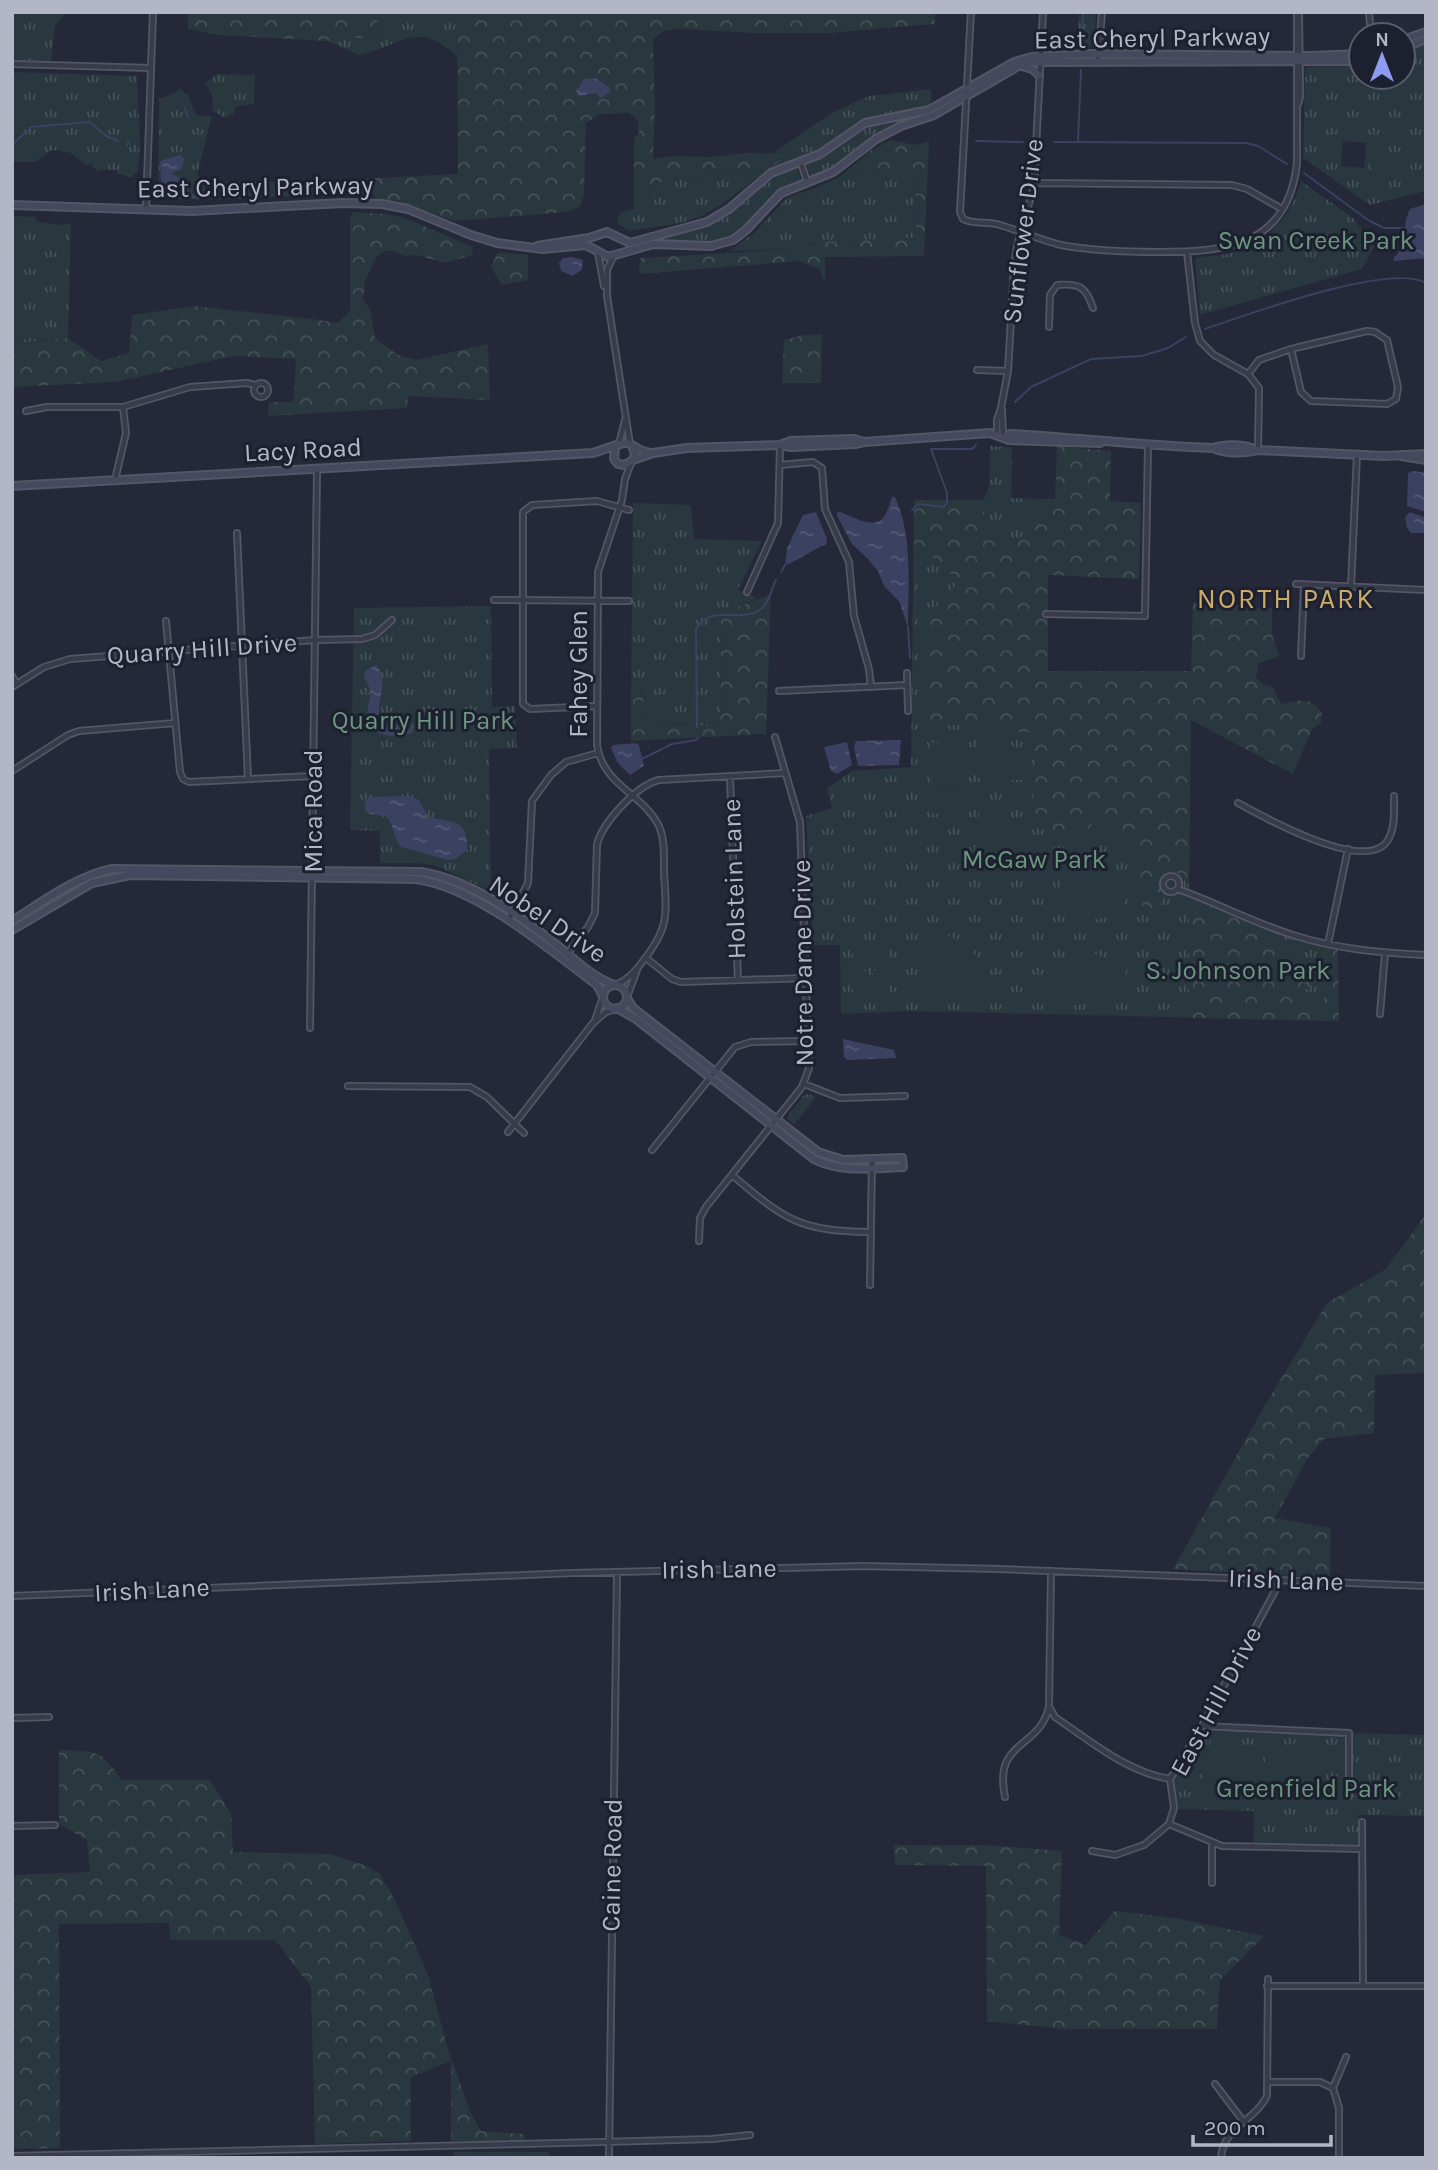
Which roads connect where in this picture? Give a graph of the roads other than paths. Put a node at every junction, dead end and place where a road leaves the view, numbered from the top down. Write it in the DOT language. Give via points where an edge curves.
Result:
graph roads {
  1 [pos="153,12"];
  2 [pos="971,12"];
  3 [pos="1043,12"];
  4 [pos="1102,12"];
  5 [pos="1298,12"];
  6 [pos="1347,55"];
  7 [pos="1040,58"];
  8 [pos="1098,58"];
  9 [pos="1298,59"];
  10 [pos="1347,61"];
  11 [pos="12,64"];
  12 [pos="1020,65"];
  13 [pos="151,68"];
  14 [pos="1039,75"];
  15 [pos="967,92"];
  16 [pos="800,161"];
  17 [pos="807,181"];
  18 [pos="1034,184"];
  19 [pos="12,205"];
  20 [pos="1282,209"];
  21 [pos="146,210"];
  22 [pos="1021,232"];
  23 [pos="602,234"];
  24 [pos="615,235"];
  25 [pos="534,247"];
  26 [pos="597,252"];
  27 [pos="1187,252"];
  28 [pos="616,254"];
  29 [pos="607,296"];
  30 [pos="1093,308"];
  31 [pos="1049,327"];
  32 [pos="1291,349"];
  33 [pos="977,370"];
  34 [pos="1008,372"];
  35 [pos="1248,374"];
  36 [pos="256,385"];
  37 [pos="123,407"];
  38 [pos="26,411"];
  39 [pos="625,419"];
  40 [pos="1000,436"];
  41 [pos="617,445"];
  42 [pos="780,445"];
  43 [pos="632,446"];
  44 [pos="1148,446"];
  45 [pos="1257,450"];
  46 [pos="596,452"];
  47 [pos="653,453"];
  48 [pos="1357,454"];
  49 [pos="1426,454"];
  50 [pos="1399,456"];
  51 [pos="615,460"];
  52 [pos="1426,460"];
  53 [pos="632,461"];
  54 [pos="780,464"];
  55 [pos="317,469"];
  56 [pos="625,479"];
  57 [pos="115,480"];
  58 [pos="12,486"];
  59 [pos="619,508"];
  60 [pos="629,510"];
  61 [pos="237,533"];
  62 [pos="1296,584"];
  63 [pos="1304,585"];
  64 [pos="1351,587"];
  65 [pos="1426,590"];
  66 [pos="747,592"];
  67 [pos="494,600"];
  68 [pos="524,601"];
  69 [pos="597,601"];
  70 [pos="629,601"];
  71 [pos="1046,614"];
  72 [pos="392,620"];
  73 [pos="166,621"];
  74 [pos="315,640"];
  75 [pos="242,646"];
  76 [pos="169,652"];
  77 [pos="1301,656"];
  78 [pos="906,673"];
  79 [pos="12,676"];
  80 [pos="907,685"];
  81 [pos="15,686"];
  82 [pos="871,687"];
  83 [pos="779,691"];
  84 [pos="597,706"];
  85 [pos="908,711"];
  86 [pos="175,723"];
  87 [pos="775,737"];
  88 [pos="598,753"];
  89 [pos="12,771"];
  90 [pos="785,774"];
  91 [pos="313,776"];
  92 [pos="730,777"];
  93 [pos="248,779"];
  94 [pos="1394,796"];
  95 [pos="632,797"];
  96 [pos="1238,803"];
  97 [pos="1348,849"];
  98 [pos="421,872"];
  99 [pos="246,873"];
  100 [pos="313,874"];
  101 [pos="420,880"];
  102 [pos="1178,889"];
  103 [pos="513,912"];
  104 [pos="509,919"];
  105 [pos="12,921"];
  106 [pos="12,930"];
  107 [pos="1328,945"];
  108 [pos="1385,953"];
  109 [pos="567,954"];
  110 [pos="1426,955"];
  111 [pos="646,958"];
  112 [pos="639,966"];
  113 [pos="807,978"];
  114 [pos="738,980"];
  115 [pos="615,985"];
  116 [pos="603,997"];
  117 [pos="627,998"];
  118 [pos="616,1009"];
  119 [pos="1380,1014"];
  120 [pos="593,1023"];
  121 [pos="310,1028"];
  122 [pos="809,1041"];
  123 [pos="680,1043"];
  124 [pos="674,1049"];
  125 [pos="715,1070"];
  126 [pos="709,1077"];
  127 [pos="804,1084"];
  128 [pos="348,1086"];
  129 [pos="905,1096"];
  130 [pos="776,1119"];
  131 [pos="514,1124"];
  132 [pos="771,1126"];
  133 [pos="508,1132"];
  134 [pos="524,1133"];
  135 [pos="652,1150"];
  136 [pos="816,1156"];
  137 [pos="872,1159"];
  138 [pos="872,1168"];
  139 [pos="732,1175"];
  140 [pos="870,1232"];
  141 [pos="699,1241"];
  142 [pos="870,1285"];
  143 [pos="1051,1571"];
  144 [pos="617,1572"];
  145 [pos="1281,1580"];
  146 [pos="1426,1586"];
  147 [pos="12,1596"];
  148 [pos="1049,1707"];
  149 [pos="49,1717"];
  150 [pos="12,1718"];
  151 [pos="1202,1726"];
  152 [pos="1170,1779"];
  153 [pos="1349,1796"];
  154 [pos="1005,1797"];
  155 [pos="1362,1822"];
  156 [pos="1169,1824"];
  157 [pos="55,1825"];
  158 [pos="12,1826"];
  159 [pos="1212,1843"];
  160 [pos="1362,1849"];
  161 [pos="1093,1851"];
  162 [pos="1212,1883"];
  163 [pos="1268,1979"];
  164 [pos="1267,1986"];
  165 [pos="1363,1986"];
  166 [pos="1426,1986"];
  167 [pos="1346,2057"];
  168 [pos="1268,2082"];
  169 [pos="1215,2084"];
  170 [pos="1333,2088"];
  171 [pos="1244,2122"];
  172 [pos="750,2135"];
  173 [pos="609,2141"];
  174 [pos="12,2156"];
  175 [pos="609,2158"];
  176 [pos="1220,2158"];
  177 [pos="1341,2158"];
  1 -- 13 [label="street"];
  2 -- 15 [label="street"];
  3 -- 7 [label="street, Sunflower Drive"];
  4 -- 8 [label="street"];
  5 -- 9 [label="street"];
  6 -- 9 [label="street, East Cheryl Parkway"];
  7 -- 8 [label="street, East Cheryl Parkway"];
  7 -- 12 [label="street, East Cheryl Parkway"];
  7 -- 14 [label="street, Sunflower Drive"];
  7 -- 15 [label="street, East Cheryl Parkway" via="1014,62"];
  8 -- 9 [label="street, East Cheryl Parkway"];
  9 -- 10 [label="street, East Cheryl Parkway"];
  9 -- 20 [label="street" via="1295,182"];
  11 -- 13 [label="street"];
  12 -- 14 [label="street"];
  12 -- 15 [label="street, East Cheryl Parkway"];
  13 -- 21 [label="street"];
  14 -- 18 [label="street, Sunflower Drive"];
  15 -- 16 [label="street, East Cheryl Parkway" via="929,110 865,123 828,149"];
  15 -- 17 [label="street, East Cheryl Parkway" via="934,115 888,132 833,172"];
  15 -- 22 [label="street" via="960,212 970,222"];
  16 -- 17 [label="street"];
  16 -- 24 [label="street, East Cheryl Parkway" via="771,173 729,209 699,225 630,243"];
  17 -- 28 [label="street, East Cheryl Parkway" via="781,193 741,235 725,244 653,244"];
  18 -- 20 [label="street" via="1232,185"];
  18 -- 22 [label="street, Sunflower Drive"];
  19 -- 21 [label="street, East Cheryl Parkway"];
  20 -- 27 [label="street" via="1272,223 1246,242"];
  21 -- 25 [label="street, East Cheryl Parkway" via="382,204 408,209 488,241"];
  22 -- 27 [label="street" via="1062,245"];
  22 -- 34 [label="street, Sunflower Drive" via="1014,266"];
  23 -- 24 [label="street, East Cheryl Parkway"];
  23 -- 25 [label="street, East Cheryl Parkway"];
  23 -- 26 [label="street" via="596,239"];
  24 -- 28 [label="street" via="620,244"];
  25 -- 26 [label="street, East Cheryl Parkway" via="586,246"];
  26 -- 28 [label="street" via="604,257"];
  26 -- 29 [label="street"];
  27 -- 35 [label="street" via="1196,334 1214,355"];
  28 -- 29 [label="street" via="607,270"];
  29 -- 39 [label="street"];
  30 -- 31 [label="street" via="1085,289 1057,285 1050,295"];
  32 -- 32 [label="street" via="1375,332 1387,340 1398,387 1395,399 1387,404 1311,401 1301,392"];
  32 -- 35 [label="street" via="1259,359"];
  33 -- 34 [label="street"];
  34 -- 40 [label="street, Sunflower Drive"];
  35 -- 45 [label="street" via="1260,393"];
  36 -- 37 [label="street" via="190,387"];
  37 -- 38 [label="street"];
  37 -- 57 [label="street" via="126,432"];
  39 -- 41 [label="street"];
  39 -- 43 [label="street"];
  40 -- 42 [label="street"];
  40 -- 44 [label="street"];
  41 -- 43 [label="street"];
  41 -- 46 [label="street, Lacy Road"];
  41 -- 51 [label="street"];
  42 -- 47 [label="street"];
  42 -- 54 [label="street"];
  43 -- 47 [label="street"];
  43 -- 53 [label="street"];
  44 -- 45 [label="street" via="1221,445"];
  44 -- 71 [label="street" via="1145,616"];
  45 -- 48 [label="street"];
  46 -- 51 [label="street, Lacy Road"];
  46 -- 55 [label="street, Lacy Road"];
  47 -- 53 [label="street"];
  48 -- 50 [label="street"];
  48 -- 64 [label="street"];
  49 -- 50 [label="street"];
  50 -- 52 [label="street"];
  51 -- 53 [label="street" via="621,465"];
  51 -- 56 [label="street"];
  53 -- 56 [label="street, Fahey Glen"];
  54 -- 66 [label="street" via="778,523"];
  54 -- 82 [label="street" via="813,462 822,468 825,509 849,562 854,616"];
  55 -- 57 [label="street, Lacy Road"];
  55 -- 74 [label="street, Mica Road"];
  56 -- 59 [label="street, Fahey Glen"];
  57 -- 58 [label="street, Lacy Road"];
  59 -- 60 [label="street"];
  59 -- 68 [label="street" via="597,501 527,507 523,513"];
  59 -- 69 [label="street, Fahey Glen" via="600,560"];
  61 -- 75 [label="street"];
  62 -- 63 [label="street"];
  63 -- 64 [label="street"];
  63 -- 77 [label="street"];
  64 -- 65 [label="street"];
  67 -- 68 [label="street"];
  68 -- 69 [label="street"];
  68 -- 84 [label="street" via="525,707"];
  69 -- 70 [label="street"];
  69 -- 84 [label="street, Fahey Glen"];
  72 -- 74 [label="street, Quarry Hill Drive" via="375,635 362,639"];
  73 -- 76 [label="street"];
  74 -- 75 [label="street, Quarry Hill Drive"];
  74 -- 91 [label="street, Mica Road"];
  75 -- 76 [label="street, Quarry Hill Drive"];
  75 -- 93 [label="street"];
  76 -- 81 [label="street, Quarry Hill Drive" via="56,662"];
  76 -- 86 [label="street"];
  78 -- 80 [label="street"];
  79 -- 81 [label="street"];
  80 -- 82 [label="street"];
  80 -- 85 [label="street"];
  82 -- 83 [label="street"];
  84 -- 88 [label="street, Fahey Glen"];
  86 -- 89 [label="street" via="79,731"];
  86 -- 93 [label="street" via="183,779"];
  87 -- 90 [label="street, Notre Dame Drive"];
  88 -- 95 [label="street, Fahey Glen" via="613,779"];
  88 -- 103 [label="street" via="566,762 531,801 528,883"];
  90 -- 92 [label="street"];
  90 -- 113 [label="street, Notre Dame Drive" via="800,822"];
  91 -- 93 [label="street"];
  91 -- 100 [label="street, Mica Road"];
  92 -- 95 [label="street" via="659,780 643,785"];
  92 -- 114 [label="street, Holstein Lane"];
  94 -- 97 [label="street" via="1393,827 1386,844 1369,852"];
  95 -- 109 [label="street" via="599,839 595,913"];
  95 -- 111 [label="street, Fahey Glen" via="654,818 663,844 666,914 661,937"];
  96 -- 97 [label="street" via="1304,836"];
  97 -- 107 [label="street"];
  98 -- 100 [label="street, Nobel Drive"];
  98 -- 101 [label="street"];
  98 -- 103 [label="street, Nobel Drive" via="450,879"];
  99 -- 100 [label="street, Nobel Drive"];
  99 -- 105 [label="street, Nobel Drive" via="104,870 77,880"];
  99 -- 106 [label="street, Nobel Drive" via="108,878 81,888"];
  100 -- 101 [label="street, Nobel Drive"];
  100 -- 121 [label="street, Mica Road"];
  101 -- 104 [label="street, Nobel Drive" via="447,887"];
  102 -- 107 [label="street"];
  103 -- 104 [label="street"];
  103 -- 109 [label="street, Nobel Drive"];
  104 -- 116 [label="street, Nobel Drive" via="600,987"];
  107 -- 108 [label="street"];
  108 -- 110 [label="street"];
  108 -- 119 [label="street"];
  109 -- 115 [label="street, Nobel Drive" via="594,976"];
  111 -- 112 [label="street, Fahey Glen"];
  111 -- 114 [label="street" via="677,981"];
  112 -- 115 [label="street, Fahey Glen"];
  112 -- 117 [label="street, Fahey Glen"];
  113 -- 114 [label="street"];
  113 -- 122 [label="street, Notre Dame Drive"];
  115 -- 116 [label="street, Fahey Glen" via="608,987"];
  115 -- 117 [label="street, Nobel Drive" via="625,990"];
  116 -- 118 [label="street, Nobel Drive" via="606,1005"];
  116 -- 120 [label="street, Fahey Glen"];
  117 -- 118 [label="street, Fahey Glen"];
  117 -- 123 [label="street, Nobel Drive" via="633,1008"];
  118 -- 120 [label="street, Fahey Glen"];
  118 -- 124 [label="street, Nobel Drive"];
  120 -- 131 [label="street"];
  122 -- 125 [label="street" via="746,1042 732,1049"];
  122 -- 127 [label="street, Notre Dame Drive"];
  123 -- 124 [label="street"];
  123 -- 125 [label="street, Nobel Drive"];
  124 -- 126 [label="street, Nobel Drive"];
  125 -- 126 [label="street"];
  125 -- 130 [label="street, Nobel Drive"];
  126 -- 132 [label="street, Nobel Drive"];
  126 -- 135 [label="street"];
  127 -- 129 [label="street" via="840,1097"];
  127 -- 130 [label="street, Notre Dame Drive"];
  128 -- 131 [label="street" via="470,1087"];
  130 -- 132 [label="street, Notre Dame Drive"];
  130 -- 136 [label="street, Nobel Drive"];
  131 -- 133 [label="street"];
  131 -- 134 [label="street"];
  132 -- 136 [label="street, Nobel Drive"];
  132 -- 139 [label="street, Notre Dame Drive"];
  136 -- 137 [label="street, Nobel Drive"];
  136 -- 138 [label="street, Nobel Drive" via="831,1166"];
  137 -- 138 [label="street"];
  137 -- 138 [label="street, Nobel Drive" via="902,1158 903,1167"];
  138 -- 140 [label="street"];
  139 -- 140 [label="street" via="797,1223 823,1230"];
  139 -- 141 [label="street, Notre Dame Drive" via="703,1212"];
  140 -- 142 [label="street"];
  143 -- 144 [label="street, Irish Lane" via="863,1566"];
  143 -- 145 [label="street, Irish Lane"];
  143 -- 148 [label="street"];
  144 -- 147 [label="street, Irish Lane"];
  144 -- 173 [label="street, Caine Road"];
  145 -- 146 [label="street, Irish Lane"];
  145 -- 151 [label="street, East Hill Drive"];
  148 -- 152 [label="street" via="1055,1717 1126,1763"];
  148 -- 154 [label="street" via="1040,1726 1006,1760 1002,1775"];
  149 -- 150 [label="street"];
  151 -- 152 [label="street, East Hill Drive"];
  151 -- 153 [label="street" via="1349,1733"];
  152 -- 156 [label="street, East Hill Drive" via="1174,1808"];
  155 -- 160 [label="street"];
  156 -- 159 [label="street"];
  156 -- 161 [label="street" via="1144,1845 1115,1855"];
  157 -- 158 [label="street"];
  159 -- 160 [label="street"];
  159 -- 162 [label="street"];
  160 -- 165 [label="street"];
  163 -- 164 [label="street"];
  164 -- 165 [label="street"];
  164 -- 168 [label="street"];
  165 -- 166 [label="street"];
  167 -- 170 [label="street"];
  168 -- 170 [label="street" via="1320,2082"];
  168 -- 171 [label="street" via="1263,2104"];
  169 -- 171 [label="street"];
  170 -- 177 [label="street" via="1339,2108"];
  171 -- 176 [label="street" via="1224,2140"];
  172 -- 173 [label="street"];
  173 -- 174 [label="street"];
  173 -- 175 [label="street, Caine Road"];
}
